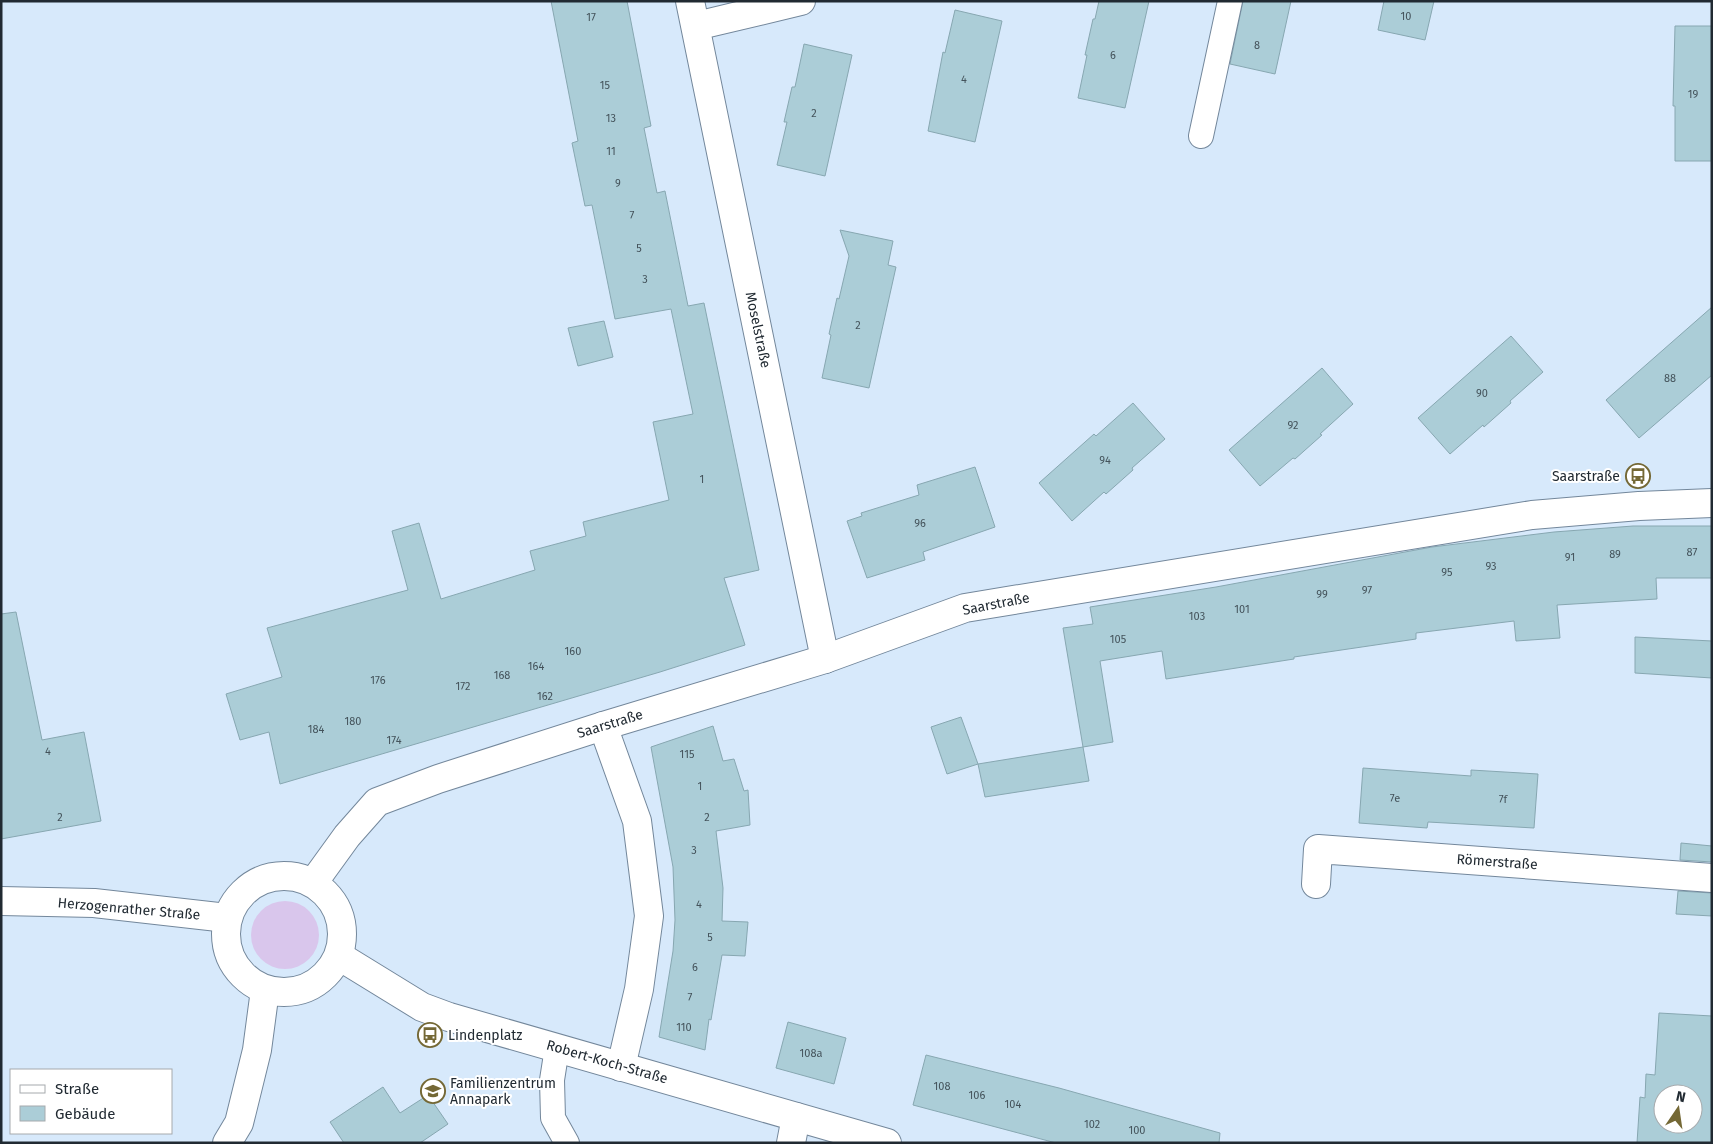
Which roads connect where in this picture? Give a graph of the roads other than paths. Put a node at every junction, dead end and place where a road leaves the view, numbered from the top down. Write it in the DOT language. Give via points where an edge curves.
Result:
graph roads {
  1 [pos="801,1"];
  2 [pos="1230,1"];
  3 [pos="693,14"];
  4 [pos="1201,136"];
  5 [pos="1712,503"];
  6 [pos="825,659"];
  7 [pos="603,726"];
  8 [pos="1712,878"];
  9 [pos="314,883"];
  10 [pos="1316,884"];
  11 [pos="1,901"];
  12 [pos="227,918"];
  13 [pos="339,956"];
  14 [pos="265,990"];
  15 [pos="557,1048"];
  16 [pos="621,1067"];
  17 [pos="794,1130"];
  18 [pos="227,1143"];
  19 [pos="567,1143"];
  20 [pos="886,1143"];
  1 -- 3 [label="street"];
  2 -- 4 [label="lane"];
  3 -- 6 [label="street, Moselstraße"];
  5 -- 6 [label="street, Saarstraße" via="1532,515 966,608"];
  6 -- 7 [label="street, Saarstraße"];
  7 -- 9 [label="street, Saarstraße" via="377,802 347,836"];
  7 -- 16 [label="street" via="637,821 649,916 639,989"];
  8 -- 10 [label="street, Römerstraße" via="1318,849"];
  9 -- 12 [label="street" via="288,876 262,880 240,895"];
  9 -- 13 [label="street" via="334,902 343,928"];
  11 -- 12 [label="street, Herzogenrather Straße" via="94,903"];
  12 -- 14 [label="street" via="227,948 240,974"];
  13 -- 14 [label="street" via="322,980 294,992"];
  13 -- 15 [label="street, Robert-Koch-Straße" via="422,1007"];
  14 -- 18 [label="street" via="257,1050 239,1123"];
  15 -- 16 [label="street, Robert-Koch-Straße"];
  15 -- 19 [label="lane" via="552,1080 553,1118"];
  16 -- 17 [label="street, Robert-Koch-Straße"];
  17 -- 20 [label="street, Robert-Koch-Straße"];
}
